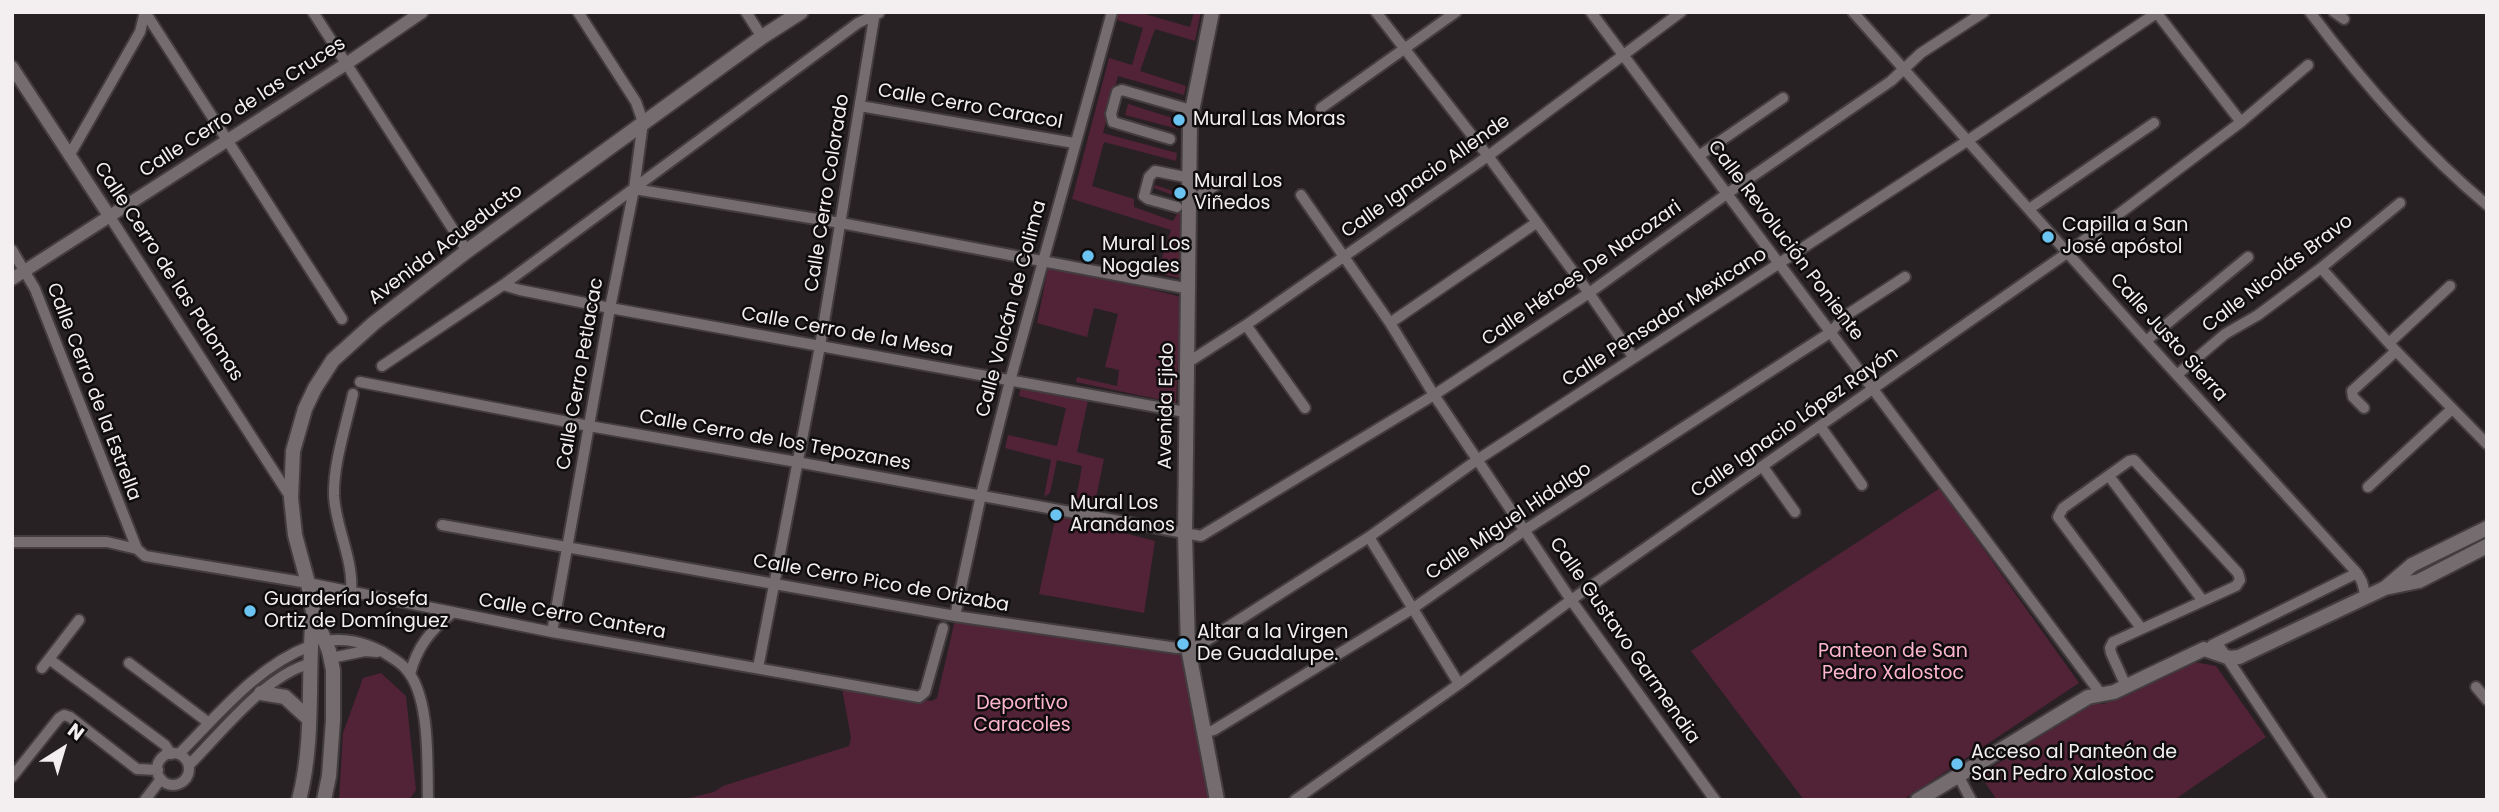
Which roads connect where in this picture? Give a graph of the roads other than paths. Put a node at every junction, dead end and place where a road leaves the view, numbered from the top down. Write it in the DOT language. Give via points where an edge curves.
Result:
graph roads {
  1 [pos="145,12"];
  2 [pos="313,12"];
  3 [pos="578,12"];
  4 [pos="746,12"];
  5 [pos="801,12"];
  6 [pos="1112,12"];
  7 [pos="1212,12"];
  8 [pos="1376,12"];
  9 [pos="1456,12"];
  10 [pos="1591,12"];
  11 [pos="1681,12"];
  12 [pos="1853,12"];
  13 [pos="1984,12"];
  14 [pos="2310,12"];
  15 [pos="877,13"];
  16 [pos="2157,13"];
  17 [pos="416,14"];
  18 [pos="762,37"];
  19 [pos="1403,48"];
  20 [pos="1623,54"];
  21 [pos="346,64"];
  22 [pos="2308,65"];
  23 [pos="12,67"];
  24 [pos="1904,69"];
  25 [pos="1783,98"];
  26 [pos="860,106"];
  27 [pos="1321,108"];
  28 [pos="1191,110"];
  29 [pos="643,122"];
  30 [pos="2241,122"];
  31 [pos="2154,123"];
  32 [pos="1170,139"];
  33 [pos="227,140"];
  34 [pos="1967,141"];
  35 [pos="1074,143"];
  36 [pos="1700,155"];
  37 [pos="69,156"];
  38 [pos="1488,156"];
  39 [pos="1190,178"];
  40 [pos="1219,183"];
  41 [pos="634,189"];
  42 [pos="1728,193"];
  43 [pos="1301,195"];
  44 [pos="2400,203"];
  45 [pos="1183,204"];
  46 [pos="2487,205"];
  47 [pos="2029,209"];
  48 [pos="110,217"];
  49 [pos="841,223"];
  50 [pos="1536,223"];
  51 [pos="12,250"];
  52 [pos="467,251"];
  53 [pos="2067,253"];
  54 [pos="1344,256"];
  55 [pos="2248,257"];
  56 [pos="1043,260"];
  57 [pos="1781,264"];
  58 [pos="2321,268"];
  59 [pos="26,271"];
  60 [pos="1906,277"];
  61 [pos="12,279"];
  62 [pos="503,285"];
  63 [pos="2449,286"];
  64 [pos="1189,289"];
  65 [pos="1589,293"];
  66 [pos="610,308"];
  67 [pos="342,319"];
  68 [pos="1390,323"];
  69 [pos="1246,325"];
  70 [pos="1831,332"];
  71 [pos="2146,341"];
  72 [pos="820,346"];
  73 [pos="2392,347"];
  74 [pos="1634,358"];
  75 [pos="1187,362"];
  76 [pos="382,366"];
  77 [pos="2178,374"];
  78 [pos="1010,381"];
  79 [pos="360,382"];
  80 [pos="1873,388"];
  81 [pos="353,394"];
  82 [pos="1434,396"];
  83 [pos="1305,408"];
  84 [pos="2364,408"];
  85 [pos="2452,410"];
  86 [pos="1185,412"];
  87 [pos="589,426"];
  88 [pos="1820,426"];
  89 [pos="2487,444"];
  90 [pos="1478,460"];
  91 [pos="797,462"];
  92 [pos="1763,467"];
  93 [pos="2109,476"];
  94 [pos="1863,485"];
  95 [pos="2368,487"];
  96 [pos="981,495"];
  97 [pos="291,498"];
  98 [pos="1796,512"];
  99 [pos="442,525"];
  100 [pos="2487,528"];
  101 [pos="1525,530"];
  102 [pos="1185,534"];
  103 [pos="1369,537"];
  104 [pos="12,542"];
  105 [pos="2487,546"];
  106 [pos="568,547"];
  107 [pos="137,549"];
  108 [pos="2357,573"];
  109 [pos="308,583"];
  110 [pos="773,583"];
  111 [pos="2385,588"];
  112 [pos="351,593"];
  113 [pos="2366,597"];
  114 [pos="1571,600"];
  115 [pos="2203,601"];
  116 [pos="1412,609"];
  117 [pos="313,612"];
  118 [pos="452,613"];
  119 [pos="955,616"];
  120 [pos="79,620"];
  121 [pos="943,628"];
  122 [pos="2141,628"];
  123 [pos="552,632"];
  124 [pos="325,641"];
  125 [pos="310,646"];
  126 [pos="2211,646"];
  127 [pos="1188,649"];
  128 [pos="383,653"];
  129 [pos="2226,657"];
  130 [pos="331,658"];
  131 [pos="129,663"];
  132 [pos="309,663"];
  133 [pos="758,668"];
  134 [pos="410,674"];
  135 [pos="1459,684"];
  136 [pos="2126,686"];
  137 [pos="2476,687"];
  138 [pos="261,693"];
  139 [pos="2101,694"];
  140 [pos="2487,700"];
  141 [pos="309,719"];
  142 [pos="209,723"];
  143 [pos="1203,733"];
  144 [pos="175,754"];
  145 [pos="188,765"];
  146 [pos="160,775"];
  147 [pos="1958,775"];
  148 [pos="12,777"];
  149 [pos="145,800"];
  150 [pos="299,800"];
  151 [pos="324,800"];
  152 [pos="428,800"];
  153 [pos="1217,800"];
  154 [pos="1296,800"];
  155 [pos="1715,800"];
  156 [pos="1918,800"];
  157 [pos="1971,800"];
  158 [pos="2322,800"];
  1 -- 33 [label="street"];
  1 -- 37 [label="street" via="140,32"];
  2 -- 21 [label="street"];
  3 -- 29 [label="street" via="636,102"];
  4 -- 18 [label="street"];
  5 -- 18 [label="main road, Avenida Acueducto"];
  6 -- 35 [label="street, Calle Volcán de Colima"];
  7 -- 28 [label="main road, Avenida Ejido"];
  8 -- 19 [label="street"];
  9 -- 19 [label="street"];
  10 -- 20 [label="street, Calle Revolución Poniente"];
  11 -- 20 [label="street, Calle Ignacio Allende"];
  12 -- 24 [label="street, Calle Justo Sierra"];
  13 -- 24 [label="street, Calle Héroes De Nacozari"];
  14 -- 46 [label="street" via="2410,134"];
  15 -- 26 [label="street, Calle Cerro Colorado"];
  15 -- 41 [label="street"];
  16 -- 30 [label="street"];
  16 -- 34 [label="street, Calle Pensador Mexicano"];
  17 -- 21 [label="street, Calle Cerro de las Cruces"];
  18 -- 29 [label="main road, Avenida Acueducto"];
  19 -- 27 [label="street"];
  19 -- 38 [label="street"];
  20 -- 36 [label="street, Calle Revolución Poniente"];
  20 -- 38 [label="street, Calle Ignacio Allende"];
  21 -- 33 [label="street, Calle Cerro de las Cruces"];
  21 -- 52 [label="street"];
  22 -- 30 [label="street, Calle Ignacio López Rayón"];
  23 -- 37 [label="street, Calle Cerro de las Palomas"];
  24 -- 34 [label="street, Calle Justo Sierra"];
  24 -- 42 [label="street, Calle Héroes De Nacozari"];
  25 -- 36 [label="street"];
  26 -- 35 [label="street, Calle Cerro Caracol"];
  26 -- 49 [label="street, Calle Cerro Colorado"];
  28 -- 32 [label="street" via="1117,92 1111,114 1114,122"];
  28 -- 39 [label="main road, Avenida Ejido"];
  29 -- 41 [label="street, Calle Cerro Petlacac"];
  29 -- 52 [label="main road, Avenida Acueducto"];
  30 -- 53 [label="street, Calle Ignacio López Rayón"];
  31 -- 47 [label="street"];
  33 -- 48 [label="street, Calle Cerro de las Cruces"];
  33 -- 67 [label="street"];
  34 -- 47 [label="street, Calle Justo Sierra"];
  34 -- 57 [label="street, Calle Pensador Mexicano"];
  35 -- 56 [label="street, Calle Volcán de Colima"];
  36 -- 42 [label="street, Calle Revolución Poniente"];
  37 -- 48 [label="street, Calle Cerro de las Palomas"];
  38 -- 50 [label="street"];
  38 -- 54 [label="street, Calle Ignacio Allende"];
  39 -- 45 [label="main road, Avenida Ejido"];
  39 -- 45 [label="street" via="1158,171 1149,177 1144,196"];
  40 -- 45 [label="street"];
  41 -- 49 [label="street"];
  41 -- 62 [label="street"];
  41 -- 66 [label="street, Calle Cerro Petlacac"];
  42 -- 57 [label="street, Calle Revolución Poniente"];
  42 -- 65 [label="street, Calle Héroes De Nacozari"];
  43 -- 54 [label="street, Calle Gustavo Garmendia"];
  44 -- 58 [label="street, Calle Nicolás Bravo"];
  45 -- 64 [label="main road, Avenida Ejido"];
  47 -- 53 [label="street, Calle Justo Sierra"];
  48 -- 59 [label="street, Calle Cerro de las Cruces"];
  48 -- 97 [label="street, Calle Cerro de las Palomas"];
  49 -- 56 [label="street"];
  49 -- 72 [label="street, Calle Cerro Colorado"];
  50 -- 65 [label="street"];
  50 -- 68 [label="street"];
  51 -- 59 [label="street, Calle Cerro de la Estrella"];
  52 -- 97 [label="main road, Avenida Acueducto" via="374,323 328,367 300,425 293,451"];
  53 -- 71 [label="street, Calle Justo Sierra"];
  53 -- 80 [label="street, Calle Ignacio López Rayón"];
  54 -- 68 [label="street, Calle Gustavo Garmendia"];
  54 -- 69 [label="street, Calle Ignacio Allende"];
  55 -- 71 [label="street"];
  56 -- 64 [label="street"];
  56 -- 78 [label="street, Calle Volcán de Colima"];
  57 -- 70 [label="street, Calle Revolución Poniente"];
  57 -- 74 [label="street, Calle Pensador Mexicano"];
  58 -- 73 [label="street"];
  58 -- 77 [label="street, Calle Nicolás Bravo" via="2225,334"];
  59 -- 61 [label="street, Calle Cerro de las Cruces"];
  59 -- 107 [label="street, Calle Cerro de la Estrella"];
  60 -- 70 [label="street, Calle Miguel Hidalgo" via="1845,316"];
  62 -- 66 [label="street, Calle Cerro de la Mesa"];
  62 -- 76 [label="street"];
  63 -- 73 [label="street"];
  64 -- 75 [label="main road, Avenida Ejido"];
  65 -- 74 [label="street"];
  65 -- 82 [label="street, Calle Héroes De Nacozari"];
  66 -- 72 [label="street, Calle Cerro de la Mesa"];
  66 -- 87 [label="street, Calle Cerro Petlacac"];
  68 -- 82 [label="street, Calle Gustavo Garmendia"];
  69 -- 75 [label="street, Calle Ignacio Allende"];
  69 -- 83 [label="street"];
  70 -- 80 [label="street, Calle Revolución Poniente"];
  70 -- 101 [label="street, Calle Miguel Hidalgo"];
  71 -- 77 [label="street, Calle Justo Sierra"];
  72 -- 78 [label="street, Calle Cerro de la Mesa"];
  72 -- 91 [label="street, Calle Cerro Colorado"];
  73 -- 84 [label="street" via="2352,391"];
  73 -- 85 [label="street"];
  74 -- 90 [label="street, Calle Pensador Mexicano"];
  75 -- 86 [label="main road, Avenida Ejido"];
  77 -- 108 [label="street, Calle Justo Sierra"];
  78 -- 86 [label="street, Calle Cerro de la Mesa"];
  78 -- 96 [label="street, Calle Volcán de Colima"];
  79 -- 87 [label="street, Calle Cerro de los Tepozanes"];
  80 -- 88 [label="street, Calle Ignacio López Rayón"];
  80 -- 139 [label="street, Calle Revolución Poniente"];
  81 -- 112 [label="street" via="334,494"];
  82 -- 90 [label="street, Calle Gustavo Garmendia"];
  82 -- 102 [label="street, Calle Héroes De Nacozari" via="1212,531 1201,536"];
  85 -- 89 [label="street"];
  85 -- 95 [label="street"];
  86 -- 102 [label="main road, Avenida Ejido"];
  87 -- 91 [label="street, Calle Cerro de los Tepozanes"];
  87 -- 106 [label="street, Calle Cerro Petlacac"];
  88 -- 92 [label="street, Calle Ignacio López Rayón"];
  88 -- 94 [label="street"];
  90 -- 101 [label="street, Calle Gustavo Garmendia"];
  90 -- 103 [label="street, Calle Pensador Mexicano"];
  91 -- 96 [label="street, Calle Cerro de los Tepozanes"];
  91 -- 110 [label="street, Calle Cerro Colorado"];
  92 -- 98 [label="street"];
  92 -- 114 [label="street, Calle Ignacio López Rayón"];
  93 -- 115 [label="street"];
  93 -- 115 [label="street" via="2129,461 2138,463 2238,573 2236,586"];
  93 -- 122 [label="street" via="2063,508 2058,517"];
  96 -- 102 [label="street, Calle Cerro de los Tepozanes"];
  96 -- 119 [label="street, Calle Volcán de Colima"];
  97 -- 109 [label="main road, Avenida Acueducto"];
  99 -- 106 [label="street, Calle Cerro Pico de Orizaba"];
  100 -- 111 [label="main road" via="2412,565"];
  101 -- 114 [label="street, Calle Gustavo Garmendia"];
  101 -- 116 [label="street, Calle Miguel Hidalgo"];
  102 -- 127 [label="main road, Avenida Ejido"];
  103 -- 116 [label="street"];
  103 -- 127 [label="street, Calle Pensador Mexicano" via="1205,643"];
  104 -- 107 [label="street, Calle Cerro Cantera" via="85,540"];
  105 -- 111 [label="main road" via="2419,581"];
  106 -- 110 [label="street, Calle Cerro Pico de Orizaba"];
  106 -- 123 [label="street, Calle Cerro Petlacac"];
  107 -- 109 [label="street, Calle Cerro Cantera" via="145,556"];
  108 -- 113 [label="street, Calle Justo Sierra"];
  108 -- 126 [label="street"];
  109 -- 112 [label="street, Calle Cerro Cantera"];
  109 -- 117 [label="main road, Avenida Acueducto"];
  110 -- 119 [label="street, Calle Cerro Pico de Orizaba"];
  110 -- 133 [label="street, Calle Cerro Colorado"];
  111 -- 113 [label="main road"];
  112 -- 118 [label="street, Calle Cerro Cantera"];
  113 -- 129 [label="main road" via="2239,657"];
  114 -- 135 [label="street, Calle Ignacio López Rayón"];
  114 -- 155 [label="street, Calle Gustavo Garmendia"];
  115 -- 122 [label="street"];
  116 -- 135 [label="street"];
  116 -- 143 [label="street, Calle Miguel Hidalgo"];
  117 -- 124 [label="main road, Avenida Acueducto"];
  117 -- 125 [label="main road, Avenida Acueducto"];
  118 -- 123 [label="street, Calle Cerro Cantera"];
  118 -- 134 [label="street" via="428,635"];
  119 -- 127 [label="street, Calle Cerro Pico de Orizaba"];
  120 -- 144 [label="street" via="46,663"];
  121 -- 133 [label="street, Calle Cerro Cantera" via="922,696"];
  122 -- 136 [label="street" via="2110,645"];
  123 -- 133 [label="street, Calle Cerro Cantera"];
  124 -- 125 [label="main road"];
  124 -- 128 [label="street" via="362,642"];
  124 -- 130 [label="main road, Avenida Acueducto"];
  125 -- 132 [label="main road, Avenida Acueducto"];
  125 -- 142 [label="street" via="271,666"];
  126 -- 129 [label="main road"];
  126 -- 136 [label="main road"];
  127 -- 143 [label="main road, Avenida Ejido"];
  128 -- 130 [label="street" via="365,651"];
  128 -- 134 [label="street"];
  129 -- 158 [label="street"];
  130 -- 132 [label="main road"];
  130 -- 151 [label="main road, Avenida Acueducto" via="333,720"];
  131 -- 142 [label="street"];
  132 -- 138 [label="street" via="281,675"];
  132 -- 141 [label="main road, Avenida Acueducto"];
  134 -- 152 [label="street" via="423,712"];
  135 -- 154 [label="street, Calle Ignacio López Rayón"];
  136 -- 139 [label="main road"];
  137 -- 140 [label="street"];
  138 -- 141 [label="main road" via="285,697"];
  138 -- 145 [label="street"];
  139 -- 147 [label="main road" via="2088,697"];
  141 -- 150 [label="main road, Avenida Acueducto"];
  142 -- 144 [label="street"];
  143 -- 153 [label="main road, Avenida Ejido"];
  144 -- 145 [label="street"];
  144 -- 146 [label="street" via="161,760"];
  145 -- 146 [label="street" via="188,774 179,784 170,785"];
  146 -- 148 [label="street" via="138,769 64,715"];
  146 -- 149 [label="street"];
  147 -- 156 [label="main road"];
  147 -- 157 [label="street"];
}
